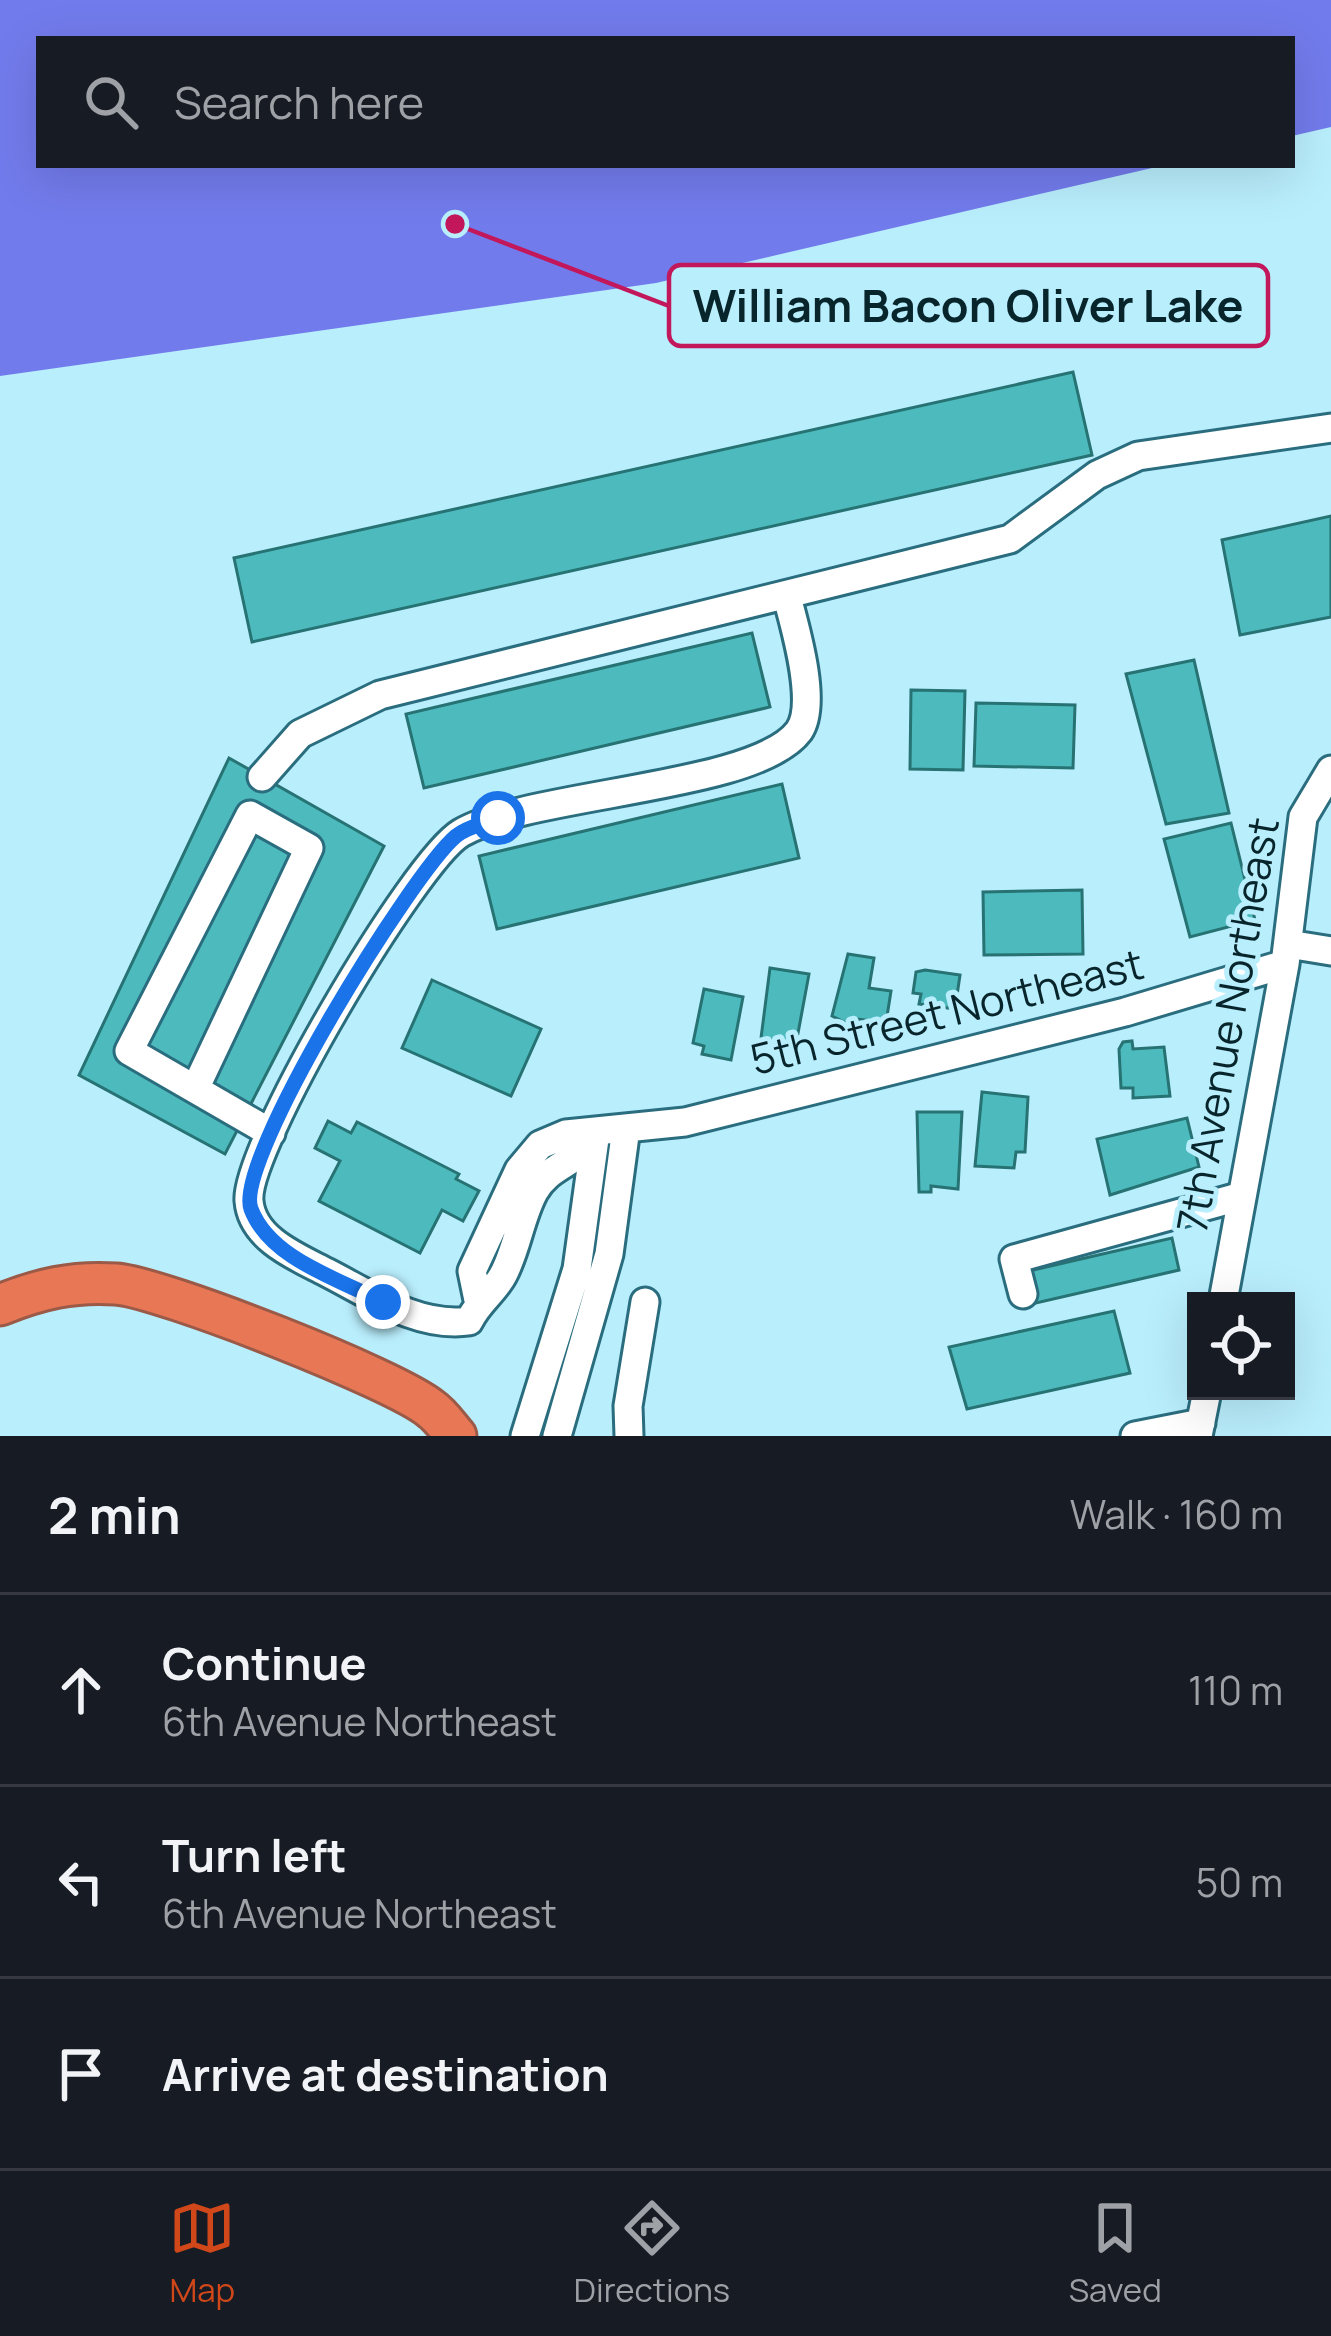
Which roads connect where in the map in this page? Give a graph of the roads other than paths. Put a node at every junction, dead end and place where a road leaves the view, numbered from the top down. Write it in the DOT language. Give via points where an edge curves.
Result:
graph roads {
  1 [pos="1331,428"];
  2 [pos="787,597"];
  3 [pos="1331,770"];
  4 [pos="262,777"];
  5 [pos="1331,951"];
  6 [pos="1287,954"];
  7 [pos="195,1089"];
  8 [pos="626,1128"];
  9 [pos="271,1132"];
  10 [pos="595,1135"];
  11 [pos="534,1191"];
  12 [pos="1242,1196"];
  13 [pos="586,1216"];
  14 [pos="482,1246"];
  15 [pos="511,1255"];
  16 [pos="1225,1292"];
  17 [pos="1023,1294"];
  18 [pos="478,1300"];
  19 [pos="645,1302"];
  20 [pos="0,1305"];
  21 [pos="1205,1400"];
  22 [pos="1199,1430"];
  23 [pos="1142,1435"];
  24 [pos="456,1436"];
  25 [pos="525,1436"];
  26 [pos="557,1436"];
  27 [pos="629,1436"];
  1 -- 2 [label="street" via="1138,456 1096,475 1010,539"];
  2 -- 4 [label="street" via="380,695 300,734"];
  2 -- 9 [label="street" via="807,708 799,731 766,754 498,818 458,835 344,993"];
  3 -- 6 [label="street, 7th Avenue Northeast" via="1303,817"];
  5 -- 6 [label="street"];
  6 -- 8 [label="street, 5th Street Northeast" via="1125,1012 685,1122"];
  6 -- 12 [label="street, 7th Avenue Northeast"];
  7 -- 7 [label="street" via="129,1051 250,814 309,848"];
  7 -- 9 [label="street"];
  8 -- 10 [label="street, 5th Street Northeast"];
  8 -- 26 [label="street" via="609,1254"];
  9 -- 18 [label="street" via="252,1169 249,1204 278,1247 442,1325 470,1321"];
  10 -- 11 [label="street" via="583,1157 554,1169"];
  10 -- 13 [label="street"];
  10 -- 14 [label="street, 5th Street Northeast" via="540,1144"];
  11 -- 13 [label="street" via="568,1198"];
  11 -- 15 [label="street"];
  12 -- 16 [label="street, 7th Avenue Northeast"];
  12 -- 17 [label="street" via="1014,1259"];
  13 -- 25 [label="street" via="560,1334"];
  14 -- 15 [label="street"];
  14 -- 18 [label="street" via="472,1271"];
  15 -- 18 [label="street" via="501,1280"];
  19 -- 27 [label="street"];
  20 -- 24 [label="highway" via="57,1284 120,1284 175,1298 386,1384 430,1407"];
  21 -- 22 [label="street"];
  22 -- 23 [label="street"];
}
